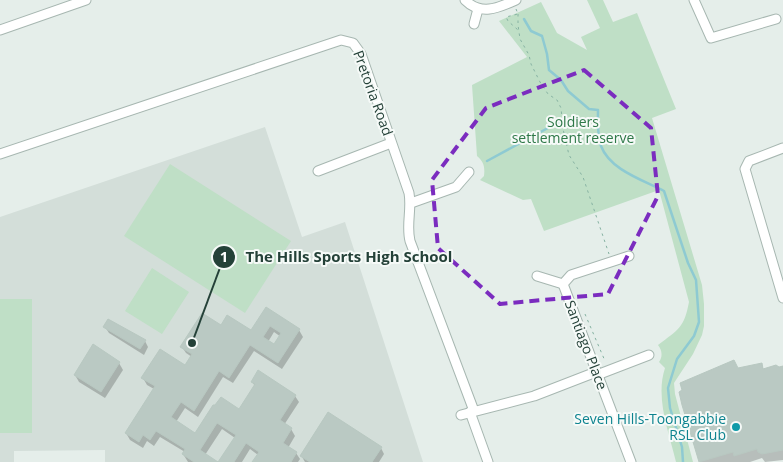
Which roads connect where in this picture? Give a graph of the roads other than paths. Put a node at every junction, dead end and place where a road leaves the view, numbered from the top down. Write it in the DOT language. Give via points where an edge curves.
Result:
graph roads {
  1 [pos="86,0"];
  2 [pos="465,0"];
  3 [pos="694,0"];
  4 [pos="514,1"];
  5 [pos="478,9"];
  6 [pos="776,19"];
  7 [pos="474,24"];
  8 [pos="0,30"];
  9 [pos="391,143"];
  10 [pos="783,148"];
  11 [pos="0,154"];
  12 [pos="318,171"];
  13 [pos="469,172"];
  14 [pos="411,203"];
  15 [pos="628,256"];
  16 [pos="537,276"];
  17 [pos="563,284"];
  18 [pos="783,298"];
  19 [pos="649,355"];
  20 [pos="597,374"];
  21 [pos="469,412"];
  22 [pos="488,462"];
  23 [pos="630,462"];
  1 -- 8 [label="street"];
  2 -- 5 [label="street"];
  3 -- 6 [label="street" via="711,38"];
  4 -- 5 [label="street" via="489,10"];
  5 -- 7 [label="street"];
  9 -- 11 [label="street, Pretoria Road" via="361,54 353,43 340,40"];
  9 -- 12 [label="street"];
  9 -- 14 [label="street, Pretoria Road"];
  10 -- 18 [label="street" via="749,160 745,172"];
  13 -- 14 [label="street" via="456,187"];
  14 -- 21 [label="street, Pretoria Road" via="409,237"];
  15 -- 17 [label="street, Santiago Place" via="571,276"];
  16 -- 17 [label="street, Santiago Place"];
  17 -- 20 [label="street, Santiago Place"];
  19 -- 20 [label="street"];
  20 -- 21 [label="street" via="534,396"];
  20 -- 23 [label="street, Santiago Place"];
  21 -- 22 [label="street, Pretoria Road"];
}
